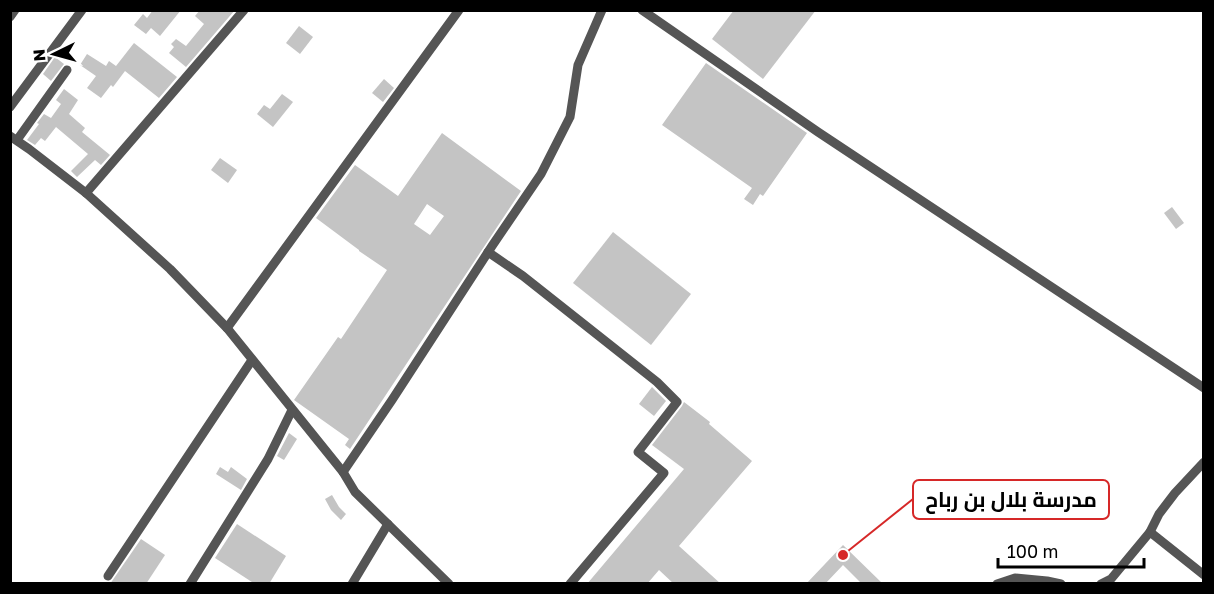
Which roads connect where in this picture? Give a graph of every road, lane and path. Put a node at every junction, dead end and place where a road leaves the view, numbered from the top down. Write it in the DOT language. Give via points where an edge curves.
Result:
graph roads {
  1 [pos="15,10"];
  2 [pos="82,10"];
  3 [pos="244,10"];
  4 [pos="459,10"];
  5 [pos="602,10"];
  6 [pos="642,10"];
  7 [pos="10,17"];
  8 [pos="67,70"];
  9 [pos="10,107"];
  10 [pos="14,138"];
  11 [pos="86,193"];
  12 [pos="488,252"];
  13 [pos="227,328"];
  14 [pos="252,360"];
  15 [pos="1203,388"];
  16 [pos="292,410"];
  17 [pos="1203,462"];
  18 [pos="343,472"];
  19 [pos="388,524"];
  20 [pos="1150,532"];
  21 [pos="1203,575"];
  22 [pos="108,576"];
  23 [pos="1035,582"];
  24 [pos="190,584"];
  25 [pos="352,584"];
  26 [pos="449,584"];
  27 [pos="570,584"];
  28 [pos="997,584"];
  29 [pos="1061,584"];
  30 [pos="1101,584"];
  1 -- 7 [label="street"];
  2 -- 9 [label="street"];
  3 -- 11 [label="street"];
  4 -- 13 [label="street"];
  5 -- 12 [label="street" via="578,65 570,117 541,174"];
  6 -- 15 [label="street"];
  8 -- 10 [label="street"];
  10 -- 11 [label="street"];
  11 -- 13 [label="street" via="170,269"];
  12 -- 18 [label="street"];
  12 -- 27 [label="street" via="648,375 677,402 638,452 664,473"];
  13 -- 14 [label="street"];
  14 -- 16 [label="street"];
  14 -- 22 [label="street"];
  16 -- 18 [label="street"];
  16 -- 24 [label="street" via="268,459"];
  17 -- 20 [label="street" via="1159,514"];
  18 -- 19 [label="street" via="355,492"];
  19 -- 25 [label="street"];
  19 -- 26 [label="street"];
  20 -- 21 [label="street"];
  20 -- 30 [label="street" via="1111,579"];
  23 -- 28 [label="street" via="1015,578"];
  23 -- 29 [label="street"];
}
